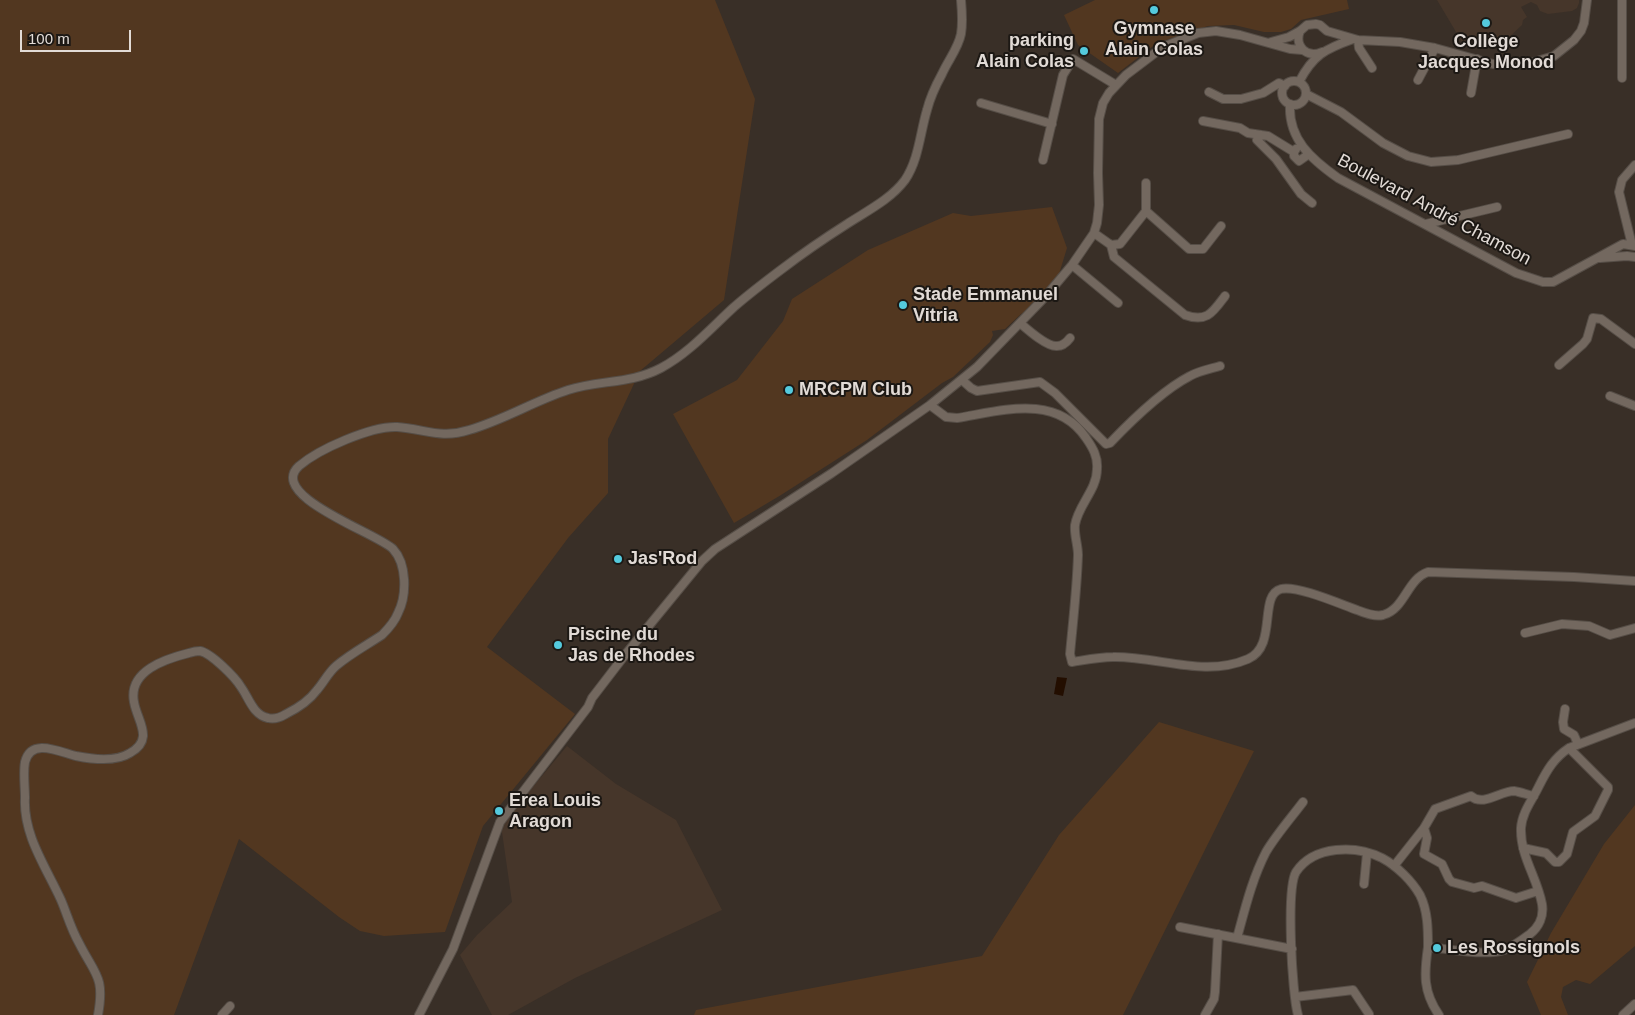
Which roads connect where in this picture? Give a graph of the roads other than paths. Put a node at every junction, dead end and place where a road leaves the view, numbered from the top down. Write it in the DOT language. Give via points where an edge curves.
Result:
graph roads {
  1 [pos="961,0"];
  2 [pos="1586,0"];
  3 [pos="1622,0"];
  4 [pos="1300,31"];
  5 [pos="1327,31"];
  6 [pos="1355,40"];
  7 [pos="1269,42"];
  8 [pos="1435,48"];
  9 [pos="1323,51"];
  10 [pos="1305,52"];
  11 [pos="1477,59"];
  12 [pos="1372,68"];
  13 [pos="1305,70"];
  14 [pos="1622,78"];
  15 [pos="1418,80"];
  16 [pos="1299,82"];
  17 [pos="1116,85"];
  18 [pos="1285,86"];
  19 [pos="1209,92"];
  20 [pos="1471,93"];
  21 [pos="1306,94"];
  22 [pos="982,103"];
  23 [pos="1290,104"];
  24 [pos="1203,121"];
  25 [pos="1052,124"];
  26 [pos="1568,134"];
  27 [pos="1261,135"];
  28 [pos="1302,145"];
  29 [pos="1294,152"];
  30 [pos="1309,154"];
  31 [pos="1044,160"];
  32 [pos="1635,165"];
  33 [pos="1146,183"];
  34 [pos="1312,203"];
  35 [pos="1498,207"];
  36 [pos="1146,211"];
  37 [pos="1426,224"];
  38 [pos="1221,226"];
  39 [pos="1094,233"];
  40 [pos="1634,244"];
  41 [pos="1110,245"];
  42 [pos="1633,257"];
  43 [pos="1600,258"];
  44 [pos="1072,265"];
  45 [pos="1225,296"];
  46 [pos="1118,303"];
  47 [pos="1020,323"];
  48 [pos="1070,338"];
  49 [pos="1635,344"];
  50 [pos="1559,365"];
  51 [pos="1220,366"];
  52 [pos="962,380"];
  53 [pos="1610,396"];
  54 [pos="930,405"];
  55 [pos="1635,406"];
  56 [pos="1635,581"];
  57 [pos="1635,628"];
  58 [pos="1525,633"];
  59 [pos="1565,709"];
  60 [pos="1635,723"];
  61 [pos="1578,744"];
  62 [pos="1569,748"];
  63 [pos="1534,796"];
  64 [pos="1303,802"];
  65 [pos="1424,828"];
  66 [pos="1522,848"];
  67 [pos="1367,853"];
  68 [pos="1394,866"];
  69 [pos="1364,884"];
  70 [pos="1538,891"];
  71 [pos="1180,926"];
  72 [pos="1218,934"];
  73 [pos="1238,938"];
  74 [pos="1428,947"];
  75 [pos="1292,949"];
  76 [pos="1295,997"];
  77 [pos="1635,1004"];
  78 [pos="230,1006"];
  79 [pos="1369,1014"];
  80 [pos="98,1015"];
  81 [pos="222,1015"];
  82 [pos="419,1015"];
  83 [pos="1205,1015"];
  84 [pos="1298,1015"];
  85 [pos="1439,1015"];
  86 [pos="1623,1015"];
  1 -- 80 [label="street" via="963,23 958,45 930,100 916,154 904,180 881,202 826,237 736,305 682,356 638,378 573,388 487,425 454,434 396,427 368,432 326,450 295,470 293,484 303,496 393,548 401,561 404,589 398,614 388,629 338,664 311,697 279,718 261,716 231,676 209,655 194,652 151,667 141,674 134,687 134,702 144,737 128,755 91,758 39,748 28,756 24,801 27,824 78,943 99,978 102,992"];
  2 -- 11 [label="street" via="1581,31 1554,56 1515,65"];
  3 -- 14 [label="street"];
  4 -- 5 [label="street" via="1307,25 1316,24"];
  4 -- 7 [label="street"];
  4 -- 10 [label="street" via="1298,41"];
  5 -- 6 [label="street"];
  5 -- 9 [label="street" via="1329,41"];
  6 -- 8 [label="street"];
  6 -- 9 [label="street"];
  6 -- 12 [label="street"];
  7 -- 10 [label="street"];
  7 -- 17 [label="street" via="1216,31 1198,33 1163,47"];
  8 -- 11 [label="street"];
  8 -- 15 [label="street"];
  9 -- 10 [label="street" via="1317,54"];
  9 -- 13 [label="street"];
  10 -- 13 [label="street"];
  11 -- 20 [label="street"];
  13 -- 16 [label="street"];
  16 -- 18 [label="street"];
  16 -- 21 [label="street"];
  17 -- 25 [label="street" via="1073,59 1063,75"];
  17 -- 39 [label="street" via="1103,103 1099,119 1100,205"];
  18 -- 19 [label="street" via="1279,83 1263,93 1241,99 1223,99"];
  18 -- 23 [label="street" via="1283,96"];
  21 -- 23 [label="street" via="1300,103"];
  21 -- 26 [label="street" via="1341,112 1383,144 1431,162 1458,160"];
  22 -- 25 [label="street"];
  23 -- 28 [label="street, Boulevard André Chamson" via="1292,126"];
  24 -- 27 [label="street"];
  25 -- 31 [label="street"];
  27 -- 29 [label="street"];
  27 -- 34 [label="street" via="1258,140"];
  28 -- 29 [label="street"];
  28 -- 30 [label="street, Boulevard André Chamson"];
  29 -- 30 [label="street" via="1299,161"];
  30 -- 37 [label="street, Boulevard André Chamson" via="1338,178"];
  32 -- 40 [label="street" via="1622,180 1619,192"];
  33 -- 36 [label="street"];
  35 -- 37 [label="street"];
  36 -- 38 [label="street" via="1189,249 1203,249"];
  36 -- 41 [label="street" via="1120,244"];
  37 -- 43 [label="street, Boulevard André Chamson" via="1516,273 1543,282 1554,282"];
  39 -- 41 [label="street"];
  39 -- 44 [label="street"];
  40 -- 42 [label="street" via="1625,250"];
  40 -- 43 [label="street, Boulevard André Chamson" via="1623,244"];
  41 -- 45 [label="street" via="1114,257 1185,315 1193,318 1207,316"];
  42 -- 43 [label="street, Boulevard André Chamson"];
  44 -- 46 [label="street"];
  44 -- 47 [label="street"];
  47 -- 48 [label="street" via="1052,345 1064,344"];
  47 -- 52 [label="street"];
  49 -- 50 [label="street" via="1601,319 1593,318 1587,339"];
  51 -- 52 [label="street" via="1172,386 1106,444 1040,382 977,391"];
  52 -- 54 [label="street"];
  53 -- 55 [label="street"];
  54 -- 56 [label="street" via="946,417 957,418 1034,407 1050,410 1082,432 1095,451 1098,471 1089,496 1078,512 1075,528 1078,554 1072,662 1114,657 1207,668 1248,659 1257,652 1265,636 1270,599 1275,591 1283,588 1296,589 1366,614 1381,616 1395,608 1417,578 1428,572"];
  54 -- 82 [label="street" via="715,549 702,561 614,668 500,822 453,950"];
  57 -- 58 [label="street" via="1610,635 1589,626 1562,624"];
  59 -- 61 [label="street" via="1564,729 1574,735"];
  60 -- 61 [label="street"];
  61 -- 62 [label="street"];
  62 -- 63 [label="street" via="1554,760"];
  62 -- 66 [label="street" via="1608,790 1595,816 1573,832 1567,854 1560,862 1555,862 1546,853"];
  63 -- 65 [label="street" via="1513,791 1482,800 1471,796 1435,809"];
  63 -- 66 [label="street" via="1522,822"];
  64 -- 73 [label="street" via="1261,862"];
  65 -- 68 [label="street"];
  65 -- 70 [label="street" via="1427,838 1424,854 1442,864 1452,882 1474,888 1482,886 1516,898"];
  66 -- 70 [label="street"];
  67 -- 68 [label="street"];
  67 -- 69 [label="street"];
  67 -- 75 [label="street" via="1325,851 1294,874"];
  68 -- 74 [label="street" via="1414,886 1425,906"];
  70 -- 74 [label="street" via="1542,906 1540,921 1533,932 1509,948 1486,953"];
  71 -- 72 [label="street"];
  72 -- 73 [label="street"];
  72 -- 83 [label="street" via="1215,992"];
  73 -- 75 [label="street"];
  74 -- 85 [label="street" via="1426,990"];
  75 -- 76 [label="street"];
  76 -- 79 [label="street" via="1353,986"];
  76 -- 84 [label="street"];
  77 -- 86 [label="street"];
  78 -- 81 [label="street"];
}
